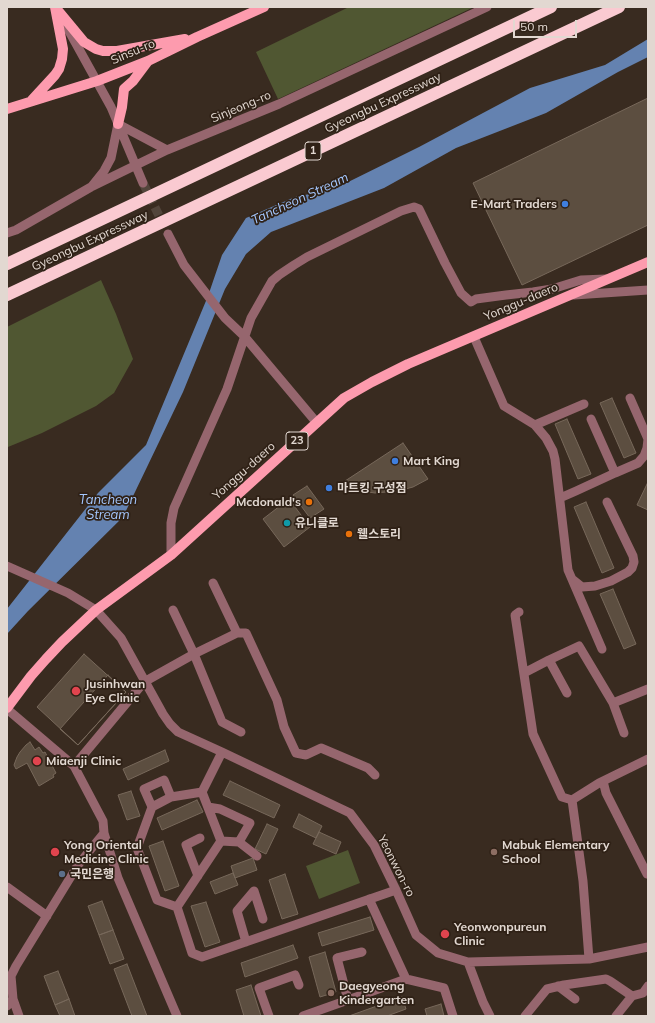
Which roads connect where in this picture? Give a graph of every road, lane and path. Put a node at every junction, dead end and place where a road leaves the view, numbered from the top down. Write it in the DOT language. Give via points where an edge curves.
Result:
graph roads {
  1 [pos="55,7"];
  2 [pos="264,7"];
  3 [pos="487,7"];
  4 [pos="551,7"];
  5 [pos="619,7"];
  6 [pos="197,37"];
  7 [pos="148,60"];
  8 [pos="97,81"];
  9 [pos="32,101"];
  10 [pos="7,109"];
  11 [pos="118,124"];
  12 [pos="167,150"];
  13 [pos="136,166"];
  14 [pos="143,183"];
  15 [pos="91,187"];
  16 [pos="7,233"];
  17 [pos="168,234"];
  18 [pos="648,262"];
  19 [pos="7,264"];
  20 [pos="609,278"];
  21 [pos="648,290"];
  22 [pos="7,295"];
  23 [pos="571,295"];
  24 [pos="244,336"];
  25 [pos="474,337"];
  26 [pos="630,398"];
  27 [pos="584,404"];
  28 [pos="591,419"];
  29 [pos="317,423"];
  30 [pos="535,425"];
  31 [pos="615,473"];
  32 [pos="560,498"];
  33 [pos="607,502"];
  34 [pos="171,554"];
  35 [pos="7,566"];
  36 [pos="572,579"];
  37 [pos="213,583"];
  38 [pos="96,610"];
  39 [pos="173,610"];
  40 [pos="519,612"];
  41 [pos="237,633"];
  42 [pos="602,649"];
  43 [pos="194,654"];
  44 [pos="550,660"];
  45 [pos="524,673"];
  46 [pos="144,682"];
  47 [pos="648,689"];
  48 [pos="567,694"];
  49 [pos="613,703"];
  50 [pos="7,709"];
  51 [pos="241,732"];
  52 [pos="624,734"];
  53 [pos="222,752"];
  54 [pos="648,759"];
  55 [pos="74,766"];
  56 [pos="375,775"];
  57 [pos="603,781"];
  58 [pos="202,792"];
  59 [pos="171,798"];
  60 [pos="572,800"];
  61 [pos="208,806"];
  62 [pos="152,807"];
  63 [pos="104,833"];
  64 [pos="200,838"];
  65 [pos="220,841"];
  66 [pos="239,842"];
  67 [pos="257,856"];
  68 [pos="648,874"];
  69 [pos="198,876"];
  70 [pos="7,887"];
  71 [pos="396,890"];
  72 [pos="369,899"];
  73 [pos="177,906"];
  74 [pos="47,916"];
  75 [pos="264,919"];
  76 [pos="246,942"];
  77 [pos="648,947"];
  78 [pos="362,952"];
  79 [pos="589,959"];
  80 [pos="468,962"];
  81 [pos="406,979"];
  82 [pos="299,985"];
  83 [pos="558,986"];
  84 [pos="646,992"];
  85 [pos="632,996"];
  86 [pos="575,999"];
  87 [pos="348,1000"];
  88 [pos="10,1003"];
  89 [pos="20,1016"];
  90 [pos="177,1016"];
  91 [pos="269,1016"];
  92 [pos="303,1016"];
  93 [pos="453,1016"];
  94 [pos="490,1016"];
  95 [pos="525,1016"];
  96 [pos="616,1016"];
  1 -- 6 [label="main road" via="84,42 102,51 117,51"];
  1 -- 8 [label="street"];
  1 -- 9 [label="main road" via="62,59 55,75"];
  2 -- 6 [label="main road, Sinsu-ro"];
  3 -- 12 [label="street, Sinjeong-ro" via="280,104"];
  4 -- 19 [label="highway, Gyeongbu Expressway / 1"];
  5 -- 22 [label="highway, Gyeongbu Expressway / 1"];
  6 -- 7 [label="main road, Sinsu-ro"];
  7 -- 8 [label="main road, Sinsu-ro"];
  7 -- 11 [label="main road" via="124,89"];
  8 -- 9 [label="main road, Sinsu-ro"];
  8 -- 11 [label="street"];
  9 -- 10 [label="main road, Sinsu-ro"];
  11 -- 12 [label="street"];
  11 -- 13 [label="street"];
  11 -- 15 [label="street" via="111,158"];
  12 -- 13 [label="street, Sinjeong-ro"];
  13 -- 14 [label="street"];
  13 -- 15 [label="street, Sinjeong-ro"];
  15 -- 16 [label="street, Sinjeong-ro"];
  17 -- 24 [label="street" via="184,265 225,318"];
  18 -- 20 [label="main road, Yonggu-daero / 23"];
  20 -- 23 [label="main road, Yonggu-daero / 23"];
  20 -- 24 [label="street" via="582,280 552,289 476,299 471,302 461,293 419,209 414,207 307,257 279,275 272,281 250,318"];
  21 -- 23 [label="street"];
  23 -- 25 [label="main road, Yonggu-daero / 23"];
  24 -- 29 [label="street"];
  24 -- 34 [label="street" via="227,389 174,508 171,523"];
  25 -- 29 [label="main road, Yonggu-daero / 23" via="372,382 344,398"];
  25 -- 30 [label="street" via="504,406"];
  26 -- 31 [label="street" via="648,439 647,448 638,463"];
  27 -- 30 [label="street"];
  28 -- 31 [label="street"];
  29 -- 34 [label="main road, Yonggu-daero / 23"];
  30 -- 32 [label="street" via="553,451"];
  31 -- 32 [label="street"];
  32 -- 36 [label="street" via="568,570"];
  33 -- 36 [label="street" via="633,556 632,568 611,581 590,587 582,587"];
  34 -- 38 [label="main road, Yonggu-daero / 23"];
  35 -- 38 [label="street, Yeonwon-ro" via="68,593"];
  36 -- 42 [label="street"];
  37 -- 41 [label="street"];
  38 -- 46 [label="street, Yeonwon-ro" via="121,638"];
  38 -- 50 [label="main road, Yonggu-daero / 23" via="46,659"];
  39 -- 43 [label="street"];
  40 -- 45 [label="street" via="515,616"];
  41 -- 43 [label="street"];
  41 -- 56 [label="street" via="246,632 277,700 284,727 296,753 306,755 321,748 368,768"];
  43 -- 46 [label="street"];
  43 -- 51 [label="street" via="222,722"];
  44 -- 45 [label="street"];
  44 -- 48 [label="street"];
  44 -- 49 [label="street" via="579,646"];
  45 -- 60 [label="street" via="533,734 562,796"];
  46 -- 53 [label="street, Yeonwon-ro" via="163,714 178,732"];
  46 -- 55 [label="street"];
  47 -- 49 [label="street"];
  49 -- 52 [label="street"];
  50 -- 55 [label="street"];
  53 -- 58 [label="street"];
  53 -- 71 [label="street, Yeonwon-ro" via="350,813 374,845"];
  54 -- 57 [label="street"];
  55 -- 63 [label="street" via="103,822"];
  57 -- 60 [label="street"];
  57 -- 68 [label="street" via="606,793"];
  58 -- 59 [label="street"];
  58 -- 61 [label="street"];
  59 -- 62 [label="street"];
  59 -- 62 [label="street" via="164,780 144,789"];
  60 -- 79 [label="street" via="583,881"];
  61 -- 65 [label="street"];
  61 -- 66 [label="street" via="250,823"];
  62 -- 73 [label="street" via="137,848 157,900"];
  63 -- 74 [label="street" via="78,865"];
  63 -- 90 [label="street" via="118,878"];
  64 -- 69 [label="street" via="186,845"];
  65 -- 66 [label="street"];
  65 -- 69 [label="street"];
  66 -- 67 [label="street"];
  69 -- 73 [label="street"];
  70 -- 74 [label="street"];
  71 -- 72 [label="street"];
  71 -- 80 [label="street, Yeonwon-ro" via="416,935 438,953"];
  72 -- 76 [label="street"];
  72 -- 81 [label="street"];
  73 -- 76 [label="street" via="192,953 202,957"];
  74 -- 88 [label="street" via="11,976"];
  75 -- 76 [label="street" via="254,891 237,911"];
  77 -- 79 [label="street, Yeonwon-ro"];
  78 -- 87 [label="street" via="337,958"];
  79 -- 80 [label="street, Yeonwon-ro"];
  80 -- 94 [label="street"];
  81 -- 87 [label="street"];
  81 -- 93 [label="street" via="444,988"];
  82 -- 91 [label="street" via="295,975 259,988"];
  83 -- 85 [label="street" via="606,979"];
  83 -- 86 [label="street"];
  83 -- 95 [label="street" via="547,989"];
  84 -- 85 [label="street"];
  85 -- 96 [label="street"];
  87 -- 92 [label="street"];
  88 -- 89 [label="street"];
}
